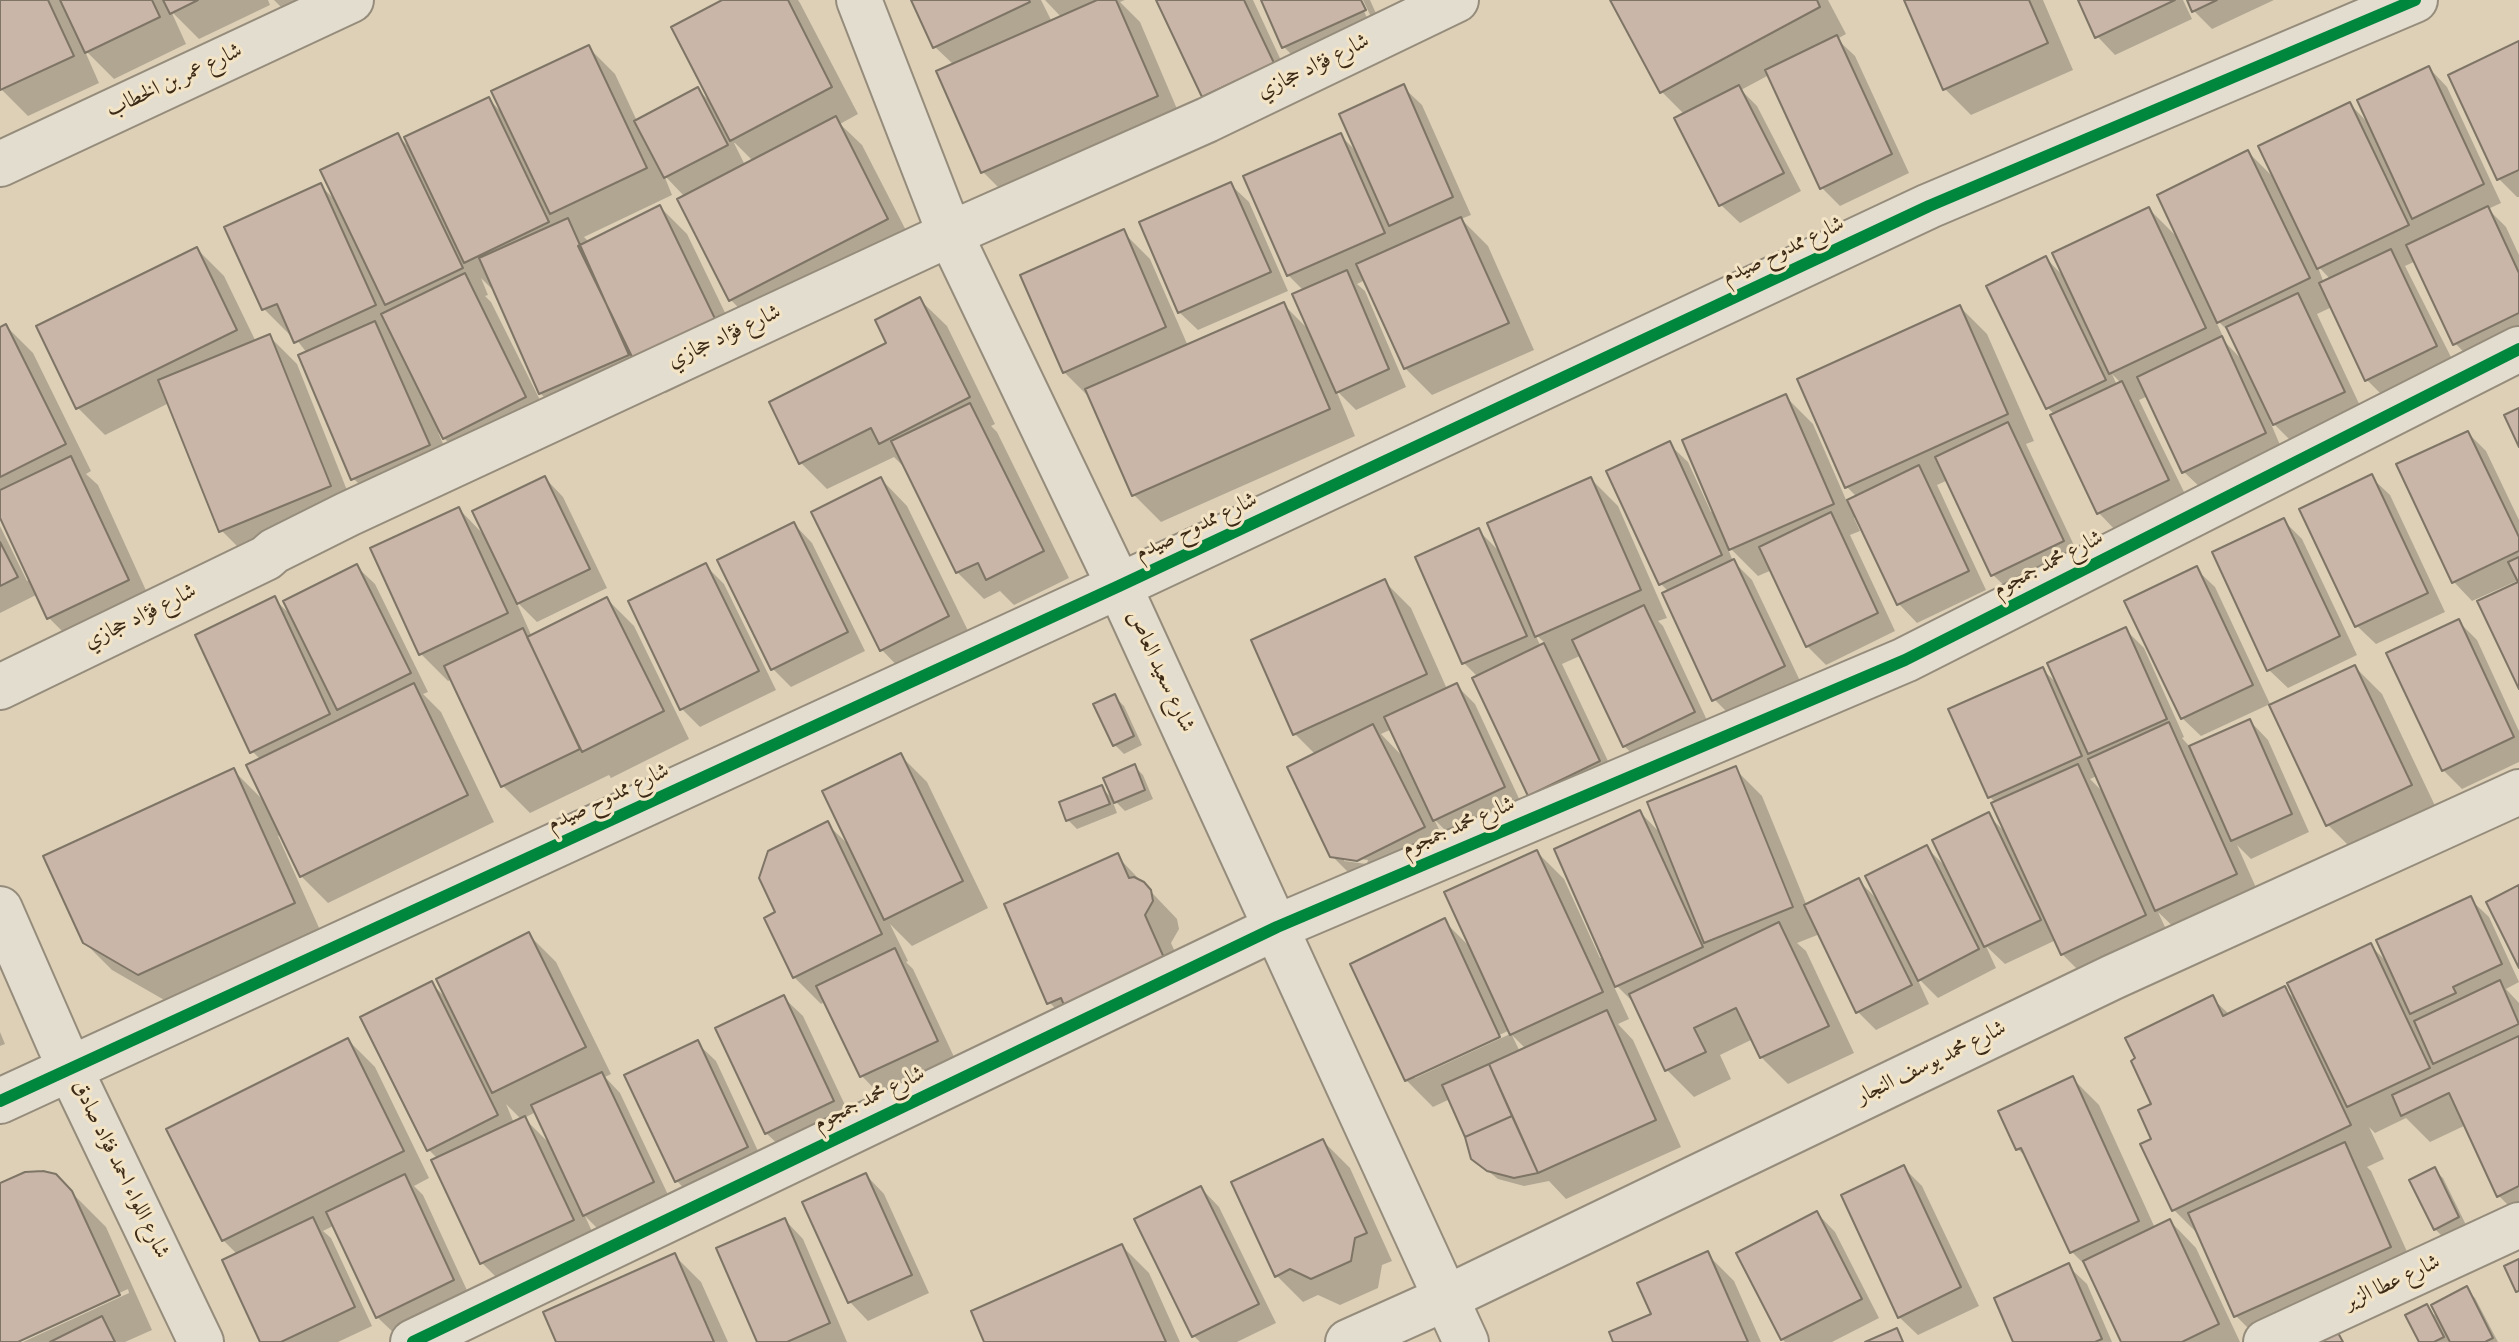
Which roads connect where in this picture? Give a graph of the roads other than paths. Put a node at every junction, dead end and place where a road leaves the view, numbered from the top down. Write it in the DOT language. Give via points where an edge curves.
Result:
graph roads {
  1 [pos="351,0"];
  2 [pos="859,0"];
  3 [pos="1456,0"];
  4 [pos="2415,0"];
  5 [pos="0,164"];
  6 [pos="950,234"];
  7 [pos="2519,349"];
  8 [pos="1119,586"];
  9 [pos="0,687"];
  10 [pos="2519,792"];
  11 [pos="0,909"];
  12 [pos="1277,927"];
  13 [pos="70,1069"];
  14 [pos="0,1101"];
  15 [pos="2519,1225"];
  16 [pos="1444,1299"];
  17 [pos="201,1342"];
  18 [pos="413,1342"];
  19 [pos="1348,1342"];
  20 [pos="1466,1342"];
  21 [pos="2266,1342"];
  1 -- 5 [label="street, شارع عمر بن الخطاب"];
  2 -- 6 [label="street, شارع سعيد العاص"];
  3 -- 6 [label="street, شارع فؤاد حجازي" via="1207,120"];
  4 -- 8 [label="street, شارع ممدوح صيدم" via="1929,206"];
  6 -- 8 [label="street, شارع سعيد العاص"];
  6 -- 9 [label="street, شارع فؤاد حجازي" via="348,514"];
  7 -- 12 [label="street, شارع محمد جمجوم" via="1905,660"];
  8 -- 12 [label="street, شارع سعيد العاص"];
  8 -- 13 [label="street, شارع ممدوح صيدم"];
  10 -- 16 [label="street, شارع محمد يوسف النجار" via="2113,977"];
  11 -- 13 [label="street, شارع اللواء احمد فؤاد صادق"];
  12 -- 16 [label="street, شارع سعيد العاص"];
  12 -- 18 [label="street, شارع محمد جمجوم"];
  13 -- 14 [label="street, شارع ممدوح صيدم"];
  13 -- 17 [label="street, شارع اللواء احمد فؤاد صادق"];
  15 -- 21 [label="street, شارع عطا الزير"];
  16 -- 19 [label="street, شارع محمد يوسف النجار"];
  16 -- 20 [label="street, شارع سعيد العاص"];
}
